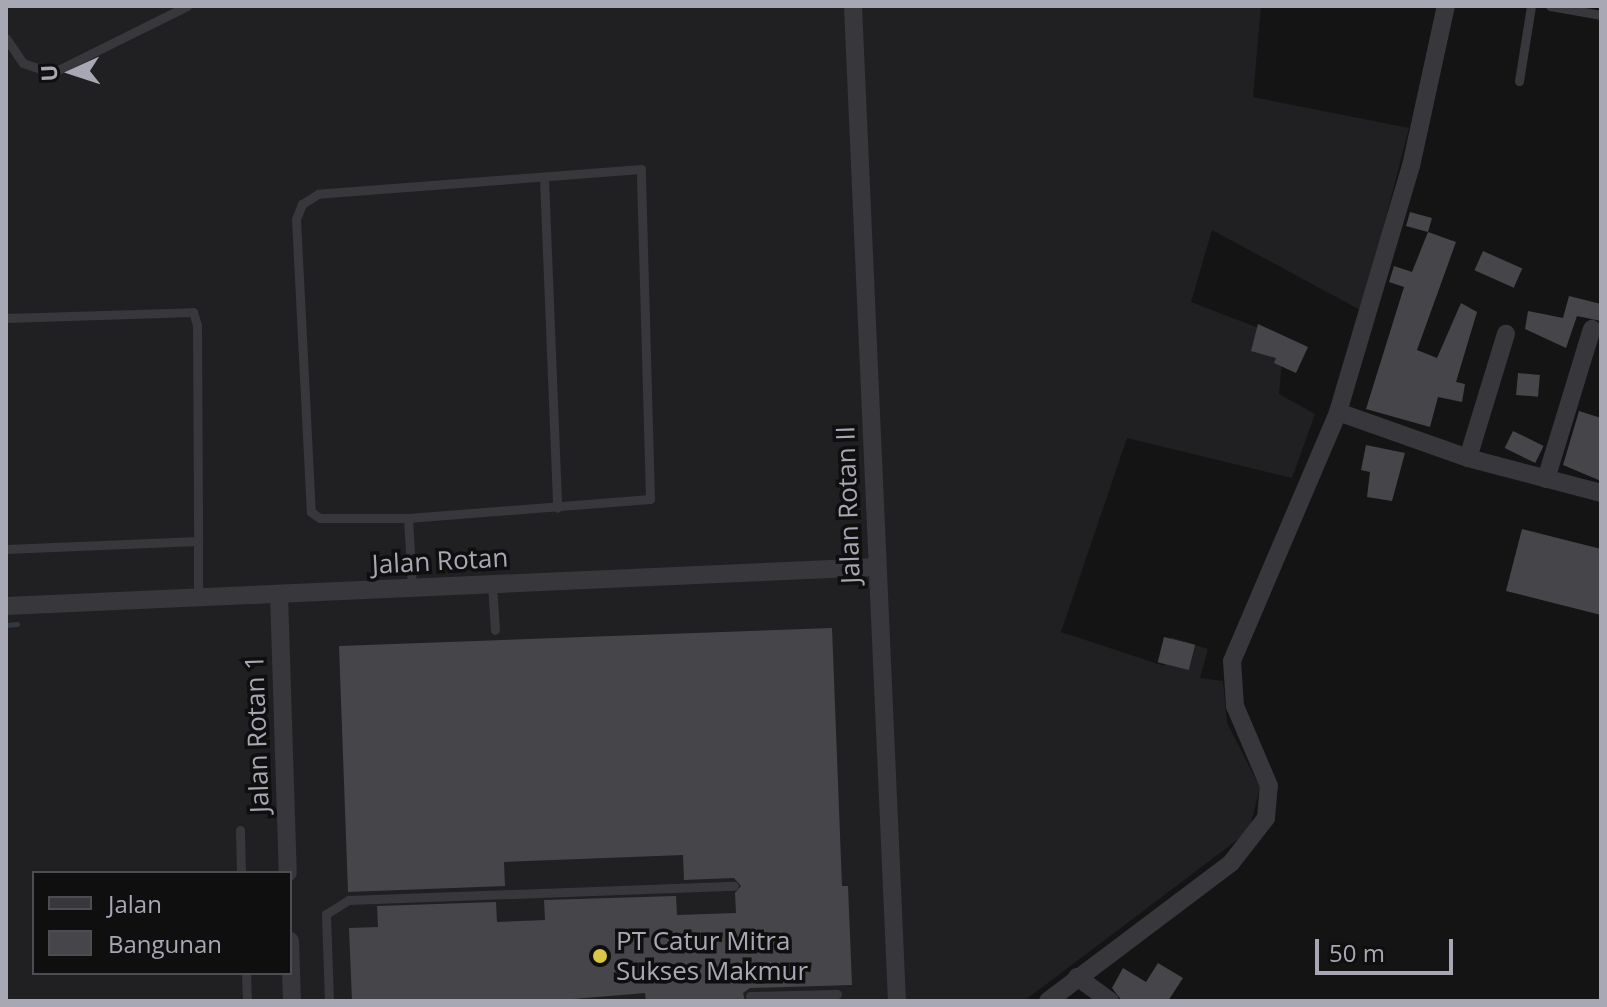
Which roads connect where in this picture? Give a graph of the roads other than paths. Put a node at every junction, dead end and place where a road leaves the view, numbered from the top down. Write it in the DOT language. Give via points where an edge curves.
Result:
graph roads {
  1 [pos="187,6"];
  2 [pos="853,6"];
  3 [pos="1446,6"];
  4 [pos="1531,6"];
  5 [pos="1550,6"];
  6 [pos="1601,15"];
  7 [pos="6,38"];
  8 [pos="1519,81"];
  9 [pos="544,178"];
  10 [pos="6,318"];
  11 [pos="1592,329"];
  12 [pos="1506,334"];
  13 [pos="1338,412"];
  14 [pos="1468,458"];
  15 [pos="1546,479"];
  16 [pos="1601,493"];
  17 [pos="557,508"];
  18 [pos="408,518"];
  19 [pos="198,541"];
  20 [pos="6,549"];
  21 [pos="876,567"];
  22 [pos="492,584"];
  23 [pos="412,588"];
  24 [pos="279,594"];
  25 [pos="198,597"];
  26 [pos="6,606"];
  27 [pos="495,630"];
  28 [pos="240,830"];
  29 [pos="241,871"];
  30 [pos="288,871"];
  31 [pos="734,886"];
  32 [pos="246,975"];
  33 [pos="291,975"];
  34 [pos="1077,977"];
  35 [pos="837,994"];
  36 [pos="750,996"];
  37 [pos="247,1001"];
  38 [pos="292,1001"];
  39 [pos="329,1001"];
  40 [pos="897,1001"];
  41 [pos="1048,1001"];
  42 [pos="1110,1001"];
  1 -- 7 [label="lane" via="52,73 23,63"];
  2 -- 21 [label="street, Jalan Rotan II"];
  3 -- 13 [label="street" via="1411,166"];
  4 -- 8 [label="lane"];
  5 -- 6 [label="lane"];
  9 -- 17 [label="lane"];
  9 -- 17 [label="lane" via="641,169 650,499"];
  9 -- 18 [label="lane" via="318,194 302,204 296,219 311,512 320,518"];
  10 -- 19 [label="lane" via="193,312"];
  11 -- 15 [label="street"];
  12 -- 14 [label="street"];
  13 -- 14 [label="street"];
  13 -- 34 [label="street" via="1232,661 1235,706 1269,786 1266,818 1231,863"];
  14 -- 15 [label="street"];
  15 -- 16 [label="street"];
  17 -- 18 [label="lane"];
  18 -- 23 [label="lane"];
  19 -- 20 [label="lane"];
  19 -- 25 [label="lane"];
  21 -- 22 [label="street, Jalan Rotan"];
  21 -- 40 [label="street, Jalan Rotan II"];
  22 -- 23 [label="street, Jalan Rotan"];
  22 -- 27 [label="lane"];
  23 -- 24 [label="street, Jalan Rotan"];
  24 -- 25 [label="street, Jalan Rotan"];
  24 -- 30 [label="street, Jalan Rotan 1"];
  25 -- 26 [label="street, Jalan Rotan"];
  28 -- 29 [label="lane"];
  31 -- 39 [label="lane" via="348,900 326,914"];
  32 -- 37 [label="lane"];
  33 -- 38 [label="street"];
  34 -- 41 [label="street"];
  34 -- 42 [label="street"];
  35 -- 36 [label="lane"];
}
